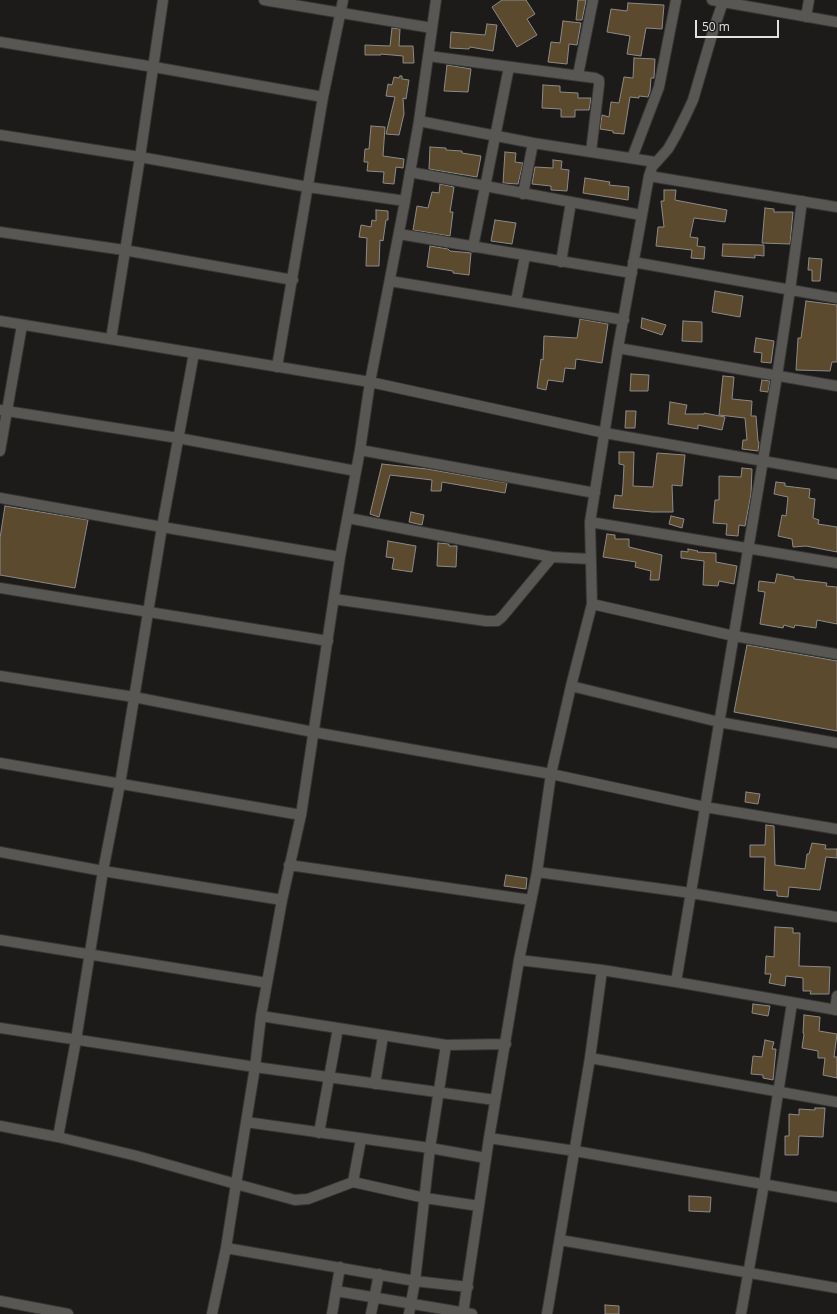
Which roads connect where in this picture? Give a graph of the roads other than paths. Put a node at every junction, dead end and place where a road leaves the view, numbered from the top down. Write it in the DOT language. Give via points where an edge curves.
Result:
graph roads {
  1 [pos="163,0"];
  2 [pos="264,0"];
  3 [pos="343,0"];
  4 [pos="436,0"];
  5 [pos="593,0"];
  6 [pos="676,0"];
  7 [pos="712,0"];
  8 [pos="809,0"];
  9 [pos="723,2"];
  10 [pos="340,13"];
  11 [pos="806,17"];
  12 [pos="837,22"];
  13 [pos="432,28"];
  14 [pos="0,42"];
  15 [pos="428,56"];
  16 [pos="154,67"];
  17 [pos="509,67"];
  18 [pos="578,75"];
  19 [pos="323,97"];
  20 [pos="419,121"];
  21 [pos="0,136"];
  22 [pos="495,136"];
  23 [pos="533,143"];
  24 [pos="591,152"];
  25 [pos="140,157"];
  26 [pos="632,158"];
  27 [pos="655,162"];
  28 [pos="410,172"];
  29 [pos="649,176"];
  30 [pos="308,187"];
  31 [pos="485,187"];
  32 [pos="523,194"];
  33 [pos="405,201"];
  34 [pos="802,201"];
  35 [pos="571,202"];
  36 [pos="837,207"];
  37 [pos="641,214"];
  38 [pos="0,232"];
  39 [pos="399,234"];
  40 [pos="473,247"];
  41 [pos="124,250"];
  42 [pos="525,256"];
  43 [pos="561,262"];
  44 [pos="633,262"];
  45 [pos="632,273"];
  46 [pos="293,280"];
  47 [pos="390,281"];
  48 [pos="790,290"];
  49 [pos="837,298"];
  50 [pos="516,302"];
  51 [pos="624,320"];
  52 [pos="0,321"];
  53 [pos="22,325"];
  54 [pos="110,339"];
  55 [pos="618,348"];
  56 [pos="194,353"];
  57 [pos="277,367"];
  58 [pos="777,376"];
  59 [pos="370,382"];
  60 [pos="837,386"];
  61 [pos="3,410"];
  62 [pos="605,432"];
  63 [pos="178,438"];
  64 [pos="360,450"];
  65 [pos="0,451"];
  66 [pos="763,460"];
  67 [pos="356,471"];
  68 [pos="837,474"];
  69 [pos="595,493"];
  70 [pos="0,498"];
  71 [pos="348,518"];
  72 [pos="590,522"];
  73 [pos="162,527"];
  74 [pos="749,548"];
  75 [pos="340,556"];
  76 [pos="552,556"];
  77 [pos="590,559"];
  78 [pos="837,563"];
  79 [pos="0,588"];
  80 [pos="334,599"];
  81 [pos="592,604"];
  82 [pos="149,612"];
  83 [pos="734,636"];
  84 [pos="328,641"];
  85 [pos="837,654"];
  86 [pos="0,676"];
  87 [pos="571,686"];
  88 [pos="134,697"];
  89 [pos="719,722"];
  90 [pos="313,732"];
  91 [pos="837,742"];
  92 [pos="0,763"];
  93 [pos="551,774"];
  94 [pos="120,784"];
  95 [pos="705,807"];
  96 [pos="301,815"];
  97 [pos="837,829"];
  98 [pos="0,852"];
  99 [pos="289,865"];
  100 [pos="103,871"];
  101 [pos="537,872"];
  102 [pos="691,893"];
  103 [pos="282,900"];
  104 [pos="531,900"];
  105 [pos="837,918"];
  106 [pos="0,940"];
  107 [pos="89,955"];
  108 [pos="518,960"];
  109 [pos="602,970"];
  110 [pos="676,982"];
  111 [pos="267,983"];
  112 [pos="837,996"];
  113 [pos="792,1003"];
  114 [pos="836,1010"];
  115 [pos="261,1016"];
  116 [pos="0,1028"];
  117 [pos="338,1028"];
  118 [pos="383,1036"];
  119 [pos="76,1040"];
  120 [pos="506,1044"];
  121 [pos="446,1045"];
  122 [pos="590,1058"];
  123 [pos="255,1067"];
  124 [pos="329,1078"];
  125 [pos="375,1084"];
  126 [pos="778,1091"];
  127 [pos="438,1093"];
  128 [pos="496,1100"];
  129 [pos="837,1102"];
  130 [pos="246,1122"];
  131 [pos="0,1126"];
  132 [pos="320,1133"];
  133 [pos="58,1137"];
  134 [pos="489,1138"];
  135 [pos="361,1139"];
  136 [pos="430,1148"];
  137 [pos="575,1151"];
  138 [pos="486,1158"];
  139 [pos="353,1182"];
  140 [pos="236,1184"];
  141 [pos="764,1184"];
  142 [pos="837,1197"];
  143 [pos="425,1198"];
  144 [pos="479,1206"];
  145 [pos="560,1240"];
  146 [pos="226,1248"];
  147 [pos="340,1268"];
  148 [pos="748,1273"];
  149 [pos="379,1274"];
  150 [pos="415,1281"];
  151 [pos="468,1287"];
  152 [pos="837,1288"];
  153 [pos="336,1291"];
  154 [pos="375,1298"];
  155 [pos="0,1300"];
  156 [pos="410,1309"];
  157 [pos="68,1314"];
  158 [pos="212,1314"];
  159 [pos="332,1314"];
  160 [pos="371,1314"];
  161 [pos="466,1314"];
  162 [pos="548,1314"];
  163 [pos="741,1314"];
  1 -- 16 [label="street"];
  2 -- 10 [label="street"];
  3 -- 10 [label="street"];
  4 -- 13 [label="street"];
  5 -- 18 [label="street"];
  6 -- 26 [label="street" via="659,87"];
  7 -- 9 [label="street"];
  8 -- 11 [label="street"];
  9 -- 11 [label="street"];
  9 -- 27 [label="street" via="693,100 668,149"];
  10 -- 13 [label="street"];
  10 -- 19 [label="street"];
  11 -- 12 [label="street"];
  13 -- 15 [label="street"];
  14 -- 16 [label="street"];
  15 -- 17 [label="street"];
  15 -- 20 [label="street"];
  16 -- 19 [label="street"];
  16 -- 25 [label="street"];
  17 -- 18 [label="street"];
  17 -- 22 [label="street"];
  18 -- 24 [label="street" via="599,80"];
  19 -- 30 [label="street"];
  20 -- 22 [label="street"];
  20 -- 28 [label="street"];
  21 -- 25 [label="street"];
  22 -- 23 [label="street"];
  22 -- 31 [label="street"];
  23 -- 24 [label="street"];
  23 -- 32 [label="street"];
  24 -- 26 [label="street"];
  25 -- 30 [label="street"];
  25 -- 41 [label="street"];
  26 -- 27 [label="street"];
  27 -- 29 [label="street"];
  28 -- 31 [label="street"];
  28 -- 33 [label="street"];
  29 -- 34 [label="street"];
  29 -- 37 [label="street"];
  30 -- 33 [label="street"];
  30 -- 46 [label="street"];
  31 -- 32 [label="street"];
  31 -- 40 [label="street"];
  32 -- 35 [label="street"];
  33 -- 39 [label="street"];
  34 -- 36 [label="street"];
  34 -- 48 [label="street"];
  35 -- 37 [label="street"];
  35 -- 43 [label="street"];
  37 -- 44 [label="street"];
  38 -- 41 [label="street"];
  39 -- 40 [label="street"];
  39 -- 47 [label="street"];
  40 -- 42 [label="street"];
  41 -- 46 [label="street"];
  41 -- 54 [label="street"];
  42 -- 43 [label="street"];
  42 -- 50 [label="street"];
  43 -- 45 [label="street"];
  44 -- 45 [label="street"];
  44 -- 48 [label="street"];
  45 -- 51 [label="street"];
  46 -- 57 [label="street"];
  47 -- 50 [label="street"];
  47 -- 59 [label="street"];
  48 -- 49 [label="street"];
  48 -- 58 [label="street"];
  50 -- 51 [label="street"];
  51 -- 55 [label="street"];
  52 -- 53 [label="street"];
  53 -- 54 [label="street"];
  53 -- 61 [label="street"];
  54 -- 56 [label="street"];
  55 -- 58 [label="street"];
  55 -- 62 [label="street"];
  56 -- 57 [label="street"];
  56 -- 63 [label="street"];
  57 -- 59 [label="street"];
  58 -- 60 [label="street"];
  58 -- 66 [label="street"];
  59 -- 62 [label="street"];
  59 -- 64 [label="street"];
  61 -- 63 [label="street"];
  61 -- 65 [label="street"];
  62 -- 66 [label="street"];
  62 -- 69 [label="street"];
  63 -- 67 [label="street"];
  63 -- 73 [label="street"];
  64 -- 67 [label="street"];
  64 -- 69 [label="street"];
  66 -- 68 [label="street"];
  66 -- 74 [label="street"];
  67 -- 71 [label="street"];
  69 -- 72 [label="street"];
  70 -- 73 [label="street"];
  71 -- 75 [label="street"];
  71 -- 76 [label="street"];
  72 -- 74 [label="street"];
  72 -- 77 [label="street"];
  73 -- 75 [label="street"];
  73 -- 82 [label="street"];
  74 -- 78 [label="street"];
  74 -- 83 [label="street"];
  75 -- 80 [label="street"];
  76 -- 77 [label="street"];
  76 -- 80 [label="street" via="497,621"];
  77 -- 81 [label="street"];
  79 -- 82 [label="street"];
  80 -- 84 [label="street"];
  81 -- 83 [label="street"];
  81 -- 87 [label="street"];
  82 -- 84 [label="street"];
  82 -- 88 [label="street"];
  83 -- 85 [label="street"];
  83 -- 89 [label="street"];
  84 -- 90 [label="street"];
  86 -- 88 [label="street"];
  87 -- 89 [label="street"];
  87 -- 93 [label="street"];
  88 -- 90 [label="street"];
  88 -- 94 [label="street"];
  89 -- 91 [label="street"];
  89 -- 95 [label="street"];
  90 -- 93 [label="street"];
  90 -- 96 [label="street"];
  92 -- 94 [label="street"];
  93 -- 95 [label="street"];
  93 -- 101 [label="street"];
  94 -- 96 [label="street"];
  94 -- 100 [label="street"];
  95 -- 97 [label="street"];
  95 -- 102 [label="street"];
  96 -- 99 [label="street"];
  98 -- 100 [label="street"];
  99 -- 103 [label="street"];
  99 -- 104 [label="street"];
  100 -- 103 [label="street"];
  100 -- 107 [label="street"];
  101 -- 102 [label="street"];
  101 -- 104 [label="street"];
  102 -- 105 [label="street"];
  102 -- 110 [label="street"];
  103 -- 111 [label="street"];
  104 -- 108 [label="street"];
  106 -- 107 [label="street"];
  107 -- 111 [label="street"];
  107 -- 119 [label="street"];
  108 -- 109 [label="street"];
  108 -- 120 [label="street"];
  109 -- 110 [label="street"];
  109 -- 122 [label="street"];
  110 -- 113 [label="street"];
  111 -- 115 [label="street"];
  112 -- 114 [label="street"];
  113 -- 114 [label="street"];
  113 -- 126 [label="street"];
  115 -- 117 [label="street"];
  115 -- 123 [label="street"];
  116 -- 119 [label="street"];
  117 -- 118 [label="street"];
  117 -- 124 [label="street"];
  118 -- 121 [label="street"];
  118 -- 125 [label="street"];
  119 -- 123 [label="street"];
  119 -- 133 [label="street"];
  120 -- 121 [label="street"];
  120 -- 128 [label="street"];
  121 -- 127 [label="street"];
  122 -- 126 [label="street"];
  122 -- 137 [label="street"];
  123 -- 124 [label="street"];
  123 -- 130 [label="street"];
  124 -- 125 [label="street"];
  124 -- 132 [label="street"];
  125 -- 127 [label="street"];
  126 -- 129 [label="street"];
  126 -- 141 [label="street"];
  127 -- 128 [label="street"];
  127 -- 136 [label="street"];
  128 -- 134 [label="street"];
  130 -- 132 [label="street"];
  130 -- 140 [label="street"];
  131 -- 133 [label="street"];
  132 -- 135 [label="street"];
  133 -- 140 [label="street"];
  134 -- 137 [label="street"];
  134 -- 138 [label="street"];
  135 -- 136 [label="street"];
  135 -- 139 [label="street"];
  136 -- 138 [label="street"];
  136 -- 143 [label="street"];
  137 -- 141 [label="street"];
  137 -- 145 [label="street"];
  138 -- 144 [label="street"];
  139 -- 140 [label="street" via="308,1199 295,1200"];
  139 -- 143 [label="street"];
  140 -- 146 [label="street"];
  141 -- 142 [label="street"];
  141 -- 148 [label="street"];
  143 -- 144 [label="street"];
  143 -- 150 [label="street"];
  144 -- 151 [label="street"];
  145 -- 148 [label="street"];
  145 -- 162 [label="street"];
  146 -- 147 [label="street"];
  146 -- 158 [label="street"];
  147 -- 149 [label="street"];
  147 -- 153 [label="street"];
  148 -- 152 [label="street"];
  148 -- 163 [label="street"];
  149 -- 150 [label="street"];
  149 -- 154 [label="street"];
  150 -- 151 [label="street"];
  150 -- 156 [label="street"];
  151 -- 161 [label="street"];
  153 -- 154 [label="street"];
  153 -- 159 [label="street"];
  154 -- 156 [label="street"];
  154 -- 160 [label="street"];
  155 -- 157 [label="street"];
  156 -- 161 [label="street"];
}
